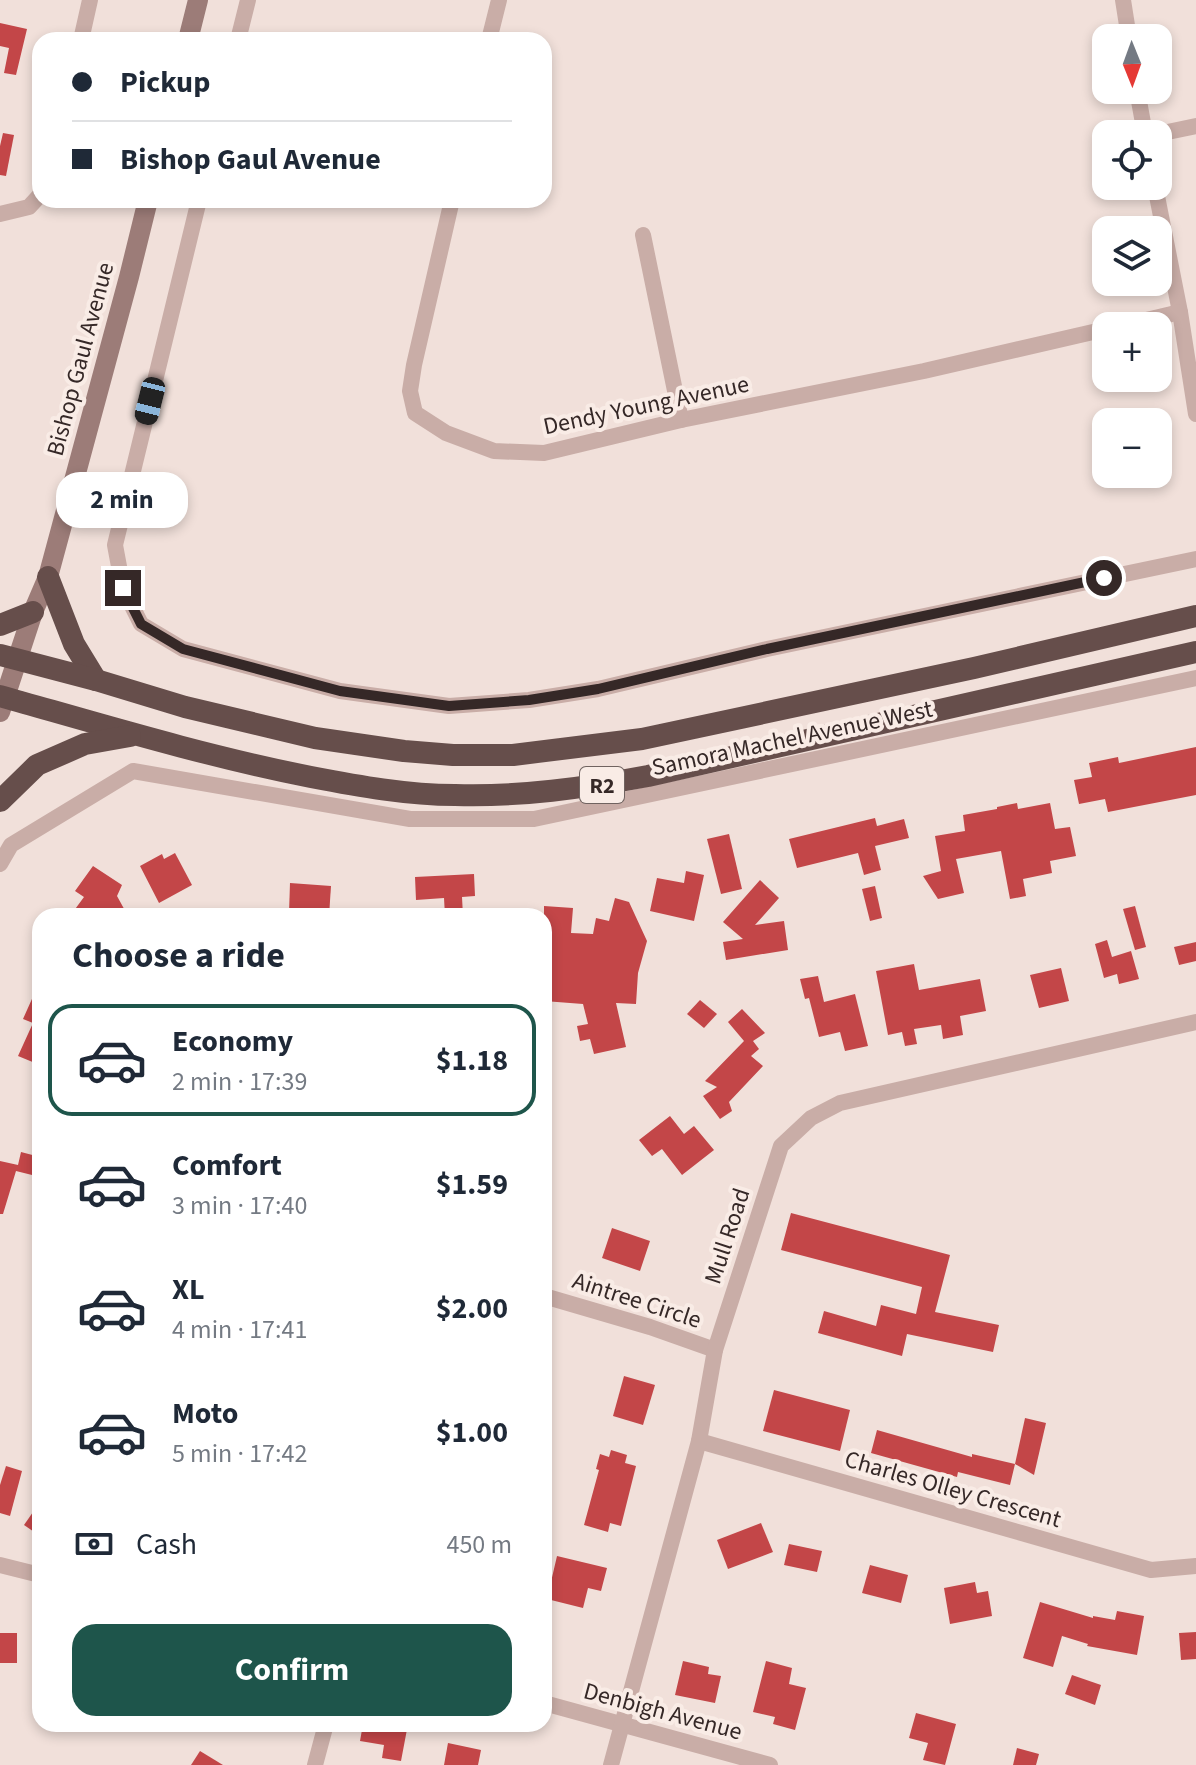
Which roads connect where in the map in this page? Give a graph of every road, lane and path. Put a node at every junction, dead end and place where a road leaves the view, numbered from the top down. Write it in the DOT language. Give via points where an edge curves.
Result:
graph roads {
  1 [pos="198,0"];
  2 [pos="248,0"];
  3 [pos="499,0"];
  4 [pos="1123,0"];
  5 [pos="88,1"];
  6 [pos="1127,24"];
  7 [pos="82,32"];
  8 [pos="190,32"];
  9 [pos="240,32"];
  10 [pos="491,32"];
  11 [pos="1196,126"];
  12 [pos="1172,131"];
  13 [pos="1158,200"];
  14 [pos="32,204"];
  15 [pos="146,208"];
  16 [pos="197,208"];
  17 [pos="450,208"];
  18 [pos="0,214"];
  19 [pos="643,235"];
  20 [pos="1180,312"];
  21 [pos="1172,314"];
  22 [pos="1092,332"];
  23 [pos="1196,414"];
  24 [pos="681,420"];
  25 [pos="1196,559"];
  26 [pos="48,577"];
  27 [pos="33,612"];
  28 [pos="1196,616"];
  29 [pos="0,625"];
  30 [pos="1196,652"];
  31 [pos="9,658"];
  32 [pos="1196,678"];
  33 [pos="96,680"];
  34 [pos="2,702"];
  35 [pos="135,735"];
  36 [pos="0,801"];
  37 [pos="0,864"];
  38 [pos="1196,1022"];
  39 [pos="552,1298"];
  40 [pos="715,1350"];
  41 [pos="699,1441"];
  42 [pos="0,1565"];
  43 [pos="1196,1566"];
  44 [pos="32,1573"];
  45 [pos="552,1705"];
  46 [pos="621,1724"];
  47 [pos="324,1732"];
  48 [pos="315,1765"];
  49 [pos="611,1765"];
  50 [pos="770,1765"];
  1 -- 8 [label="main road"];
  2 -- 9 [label="street"];
  3 -- 10 [label="street"];
  4 -- 6 [label="street"];
  5 -- 7 [label="street"];
  11 -- 12 [label="street"];
  13 -- 20 [label="street"];
  14 -- 18 [label="street"];
  15 -- 26 [label="main road, Bishop Gaul Avenue"];
  16 -- 25 [label="street" via="115,545 123,588 141,624 183,649 340,691 449,706 529,700"];
  17 -- 24 [label="street, Dendy Young Avenue" via="414,365 410,391 415,413 446,433 494,451 544,453"];
  19 -- 24 [label="street"];
  20 -- 21 [label="street"];
  20 -- 23 [label="street"];
  22 -- 24 [label="street, Dendy Young Avenue"];
  26 -- 27 [label="main road, Bishop Gaul Avenue"];
  26 -- 33 [label="highway" via="74,644"];
  27 -- 29 [label="highway"];
  27 -- 31 [label="main road, Bishop Gaul Avenue"];
  28 -- 33 [label="highway, Samora Machel Avenue West / R2" via="642,739 513,755 404,751 315,738"];
  30 -- 35 [label="highway, Samora Machel Avenue West / R2" via="648,776 534,792 454,795 353,785"];
  31 -- 33 [label="highway, Samora Machel Avenue West / R2"];
  31 -- 34 [label="main road, Bishop Gaul Avenue"];
  32 -- 37 [label="street, Samora Machel Avenue West" via="534,819 410,819 133,771 11,845"];
  34 -- 35 [label="highway, Samora Machel Avenue West / R2"];
  35 -- 36 [label="highway" via="85,744 37,765"];
  38 -- 40 [label="street, Mull Road" via="840,1103 811,1118 781,1146"];
  39 -- 40 [label="street, Aintree Circle"];
  40 -- 41 [label="street, Mull Road"];
  41 -- 43 [label="street, Charles Olley Crescent" via="1151,1570"];
  41 -- 46 [label="street, Mull Road"];
  42 -- 44 [label="street"];
  45 -- 46 [label="street, Denbigh Avenue"];
  46 -- 49 [label="street, Mull Road"];
  46 -- 50 [label="street, Denbigh Avenue"];
  47 -- 48 [label="street"];
}
